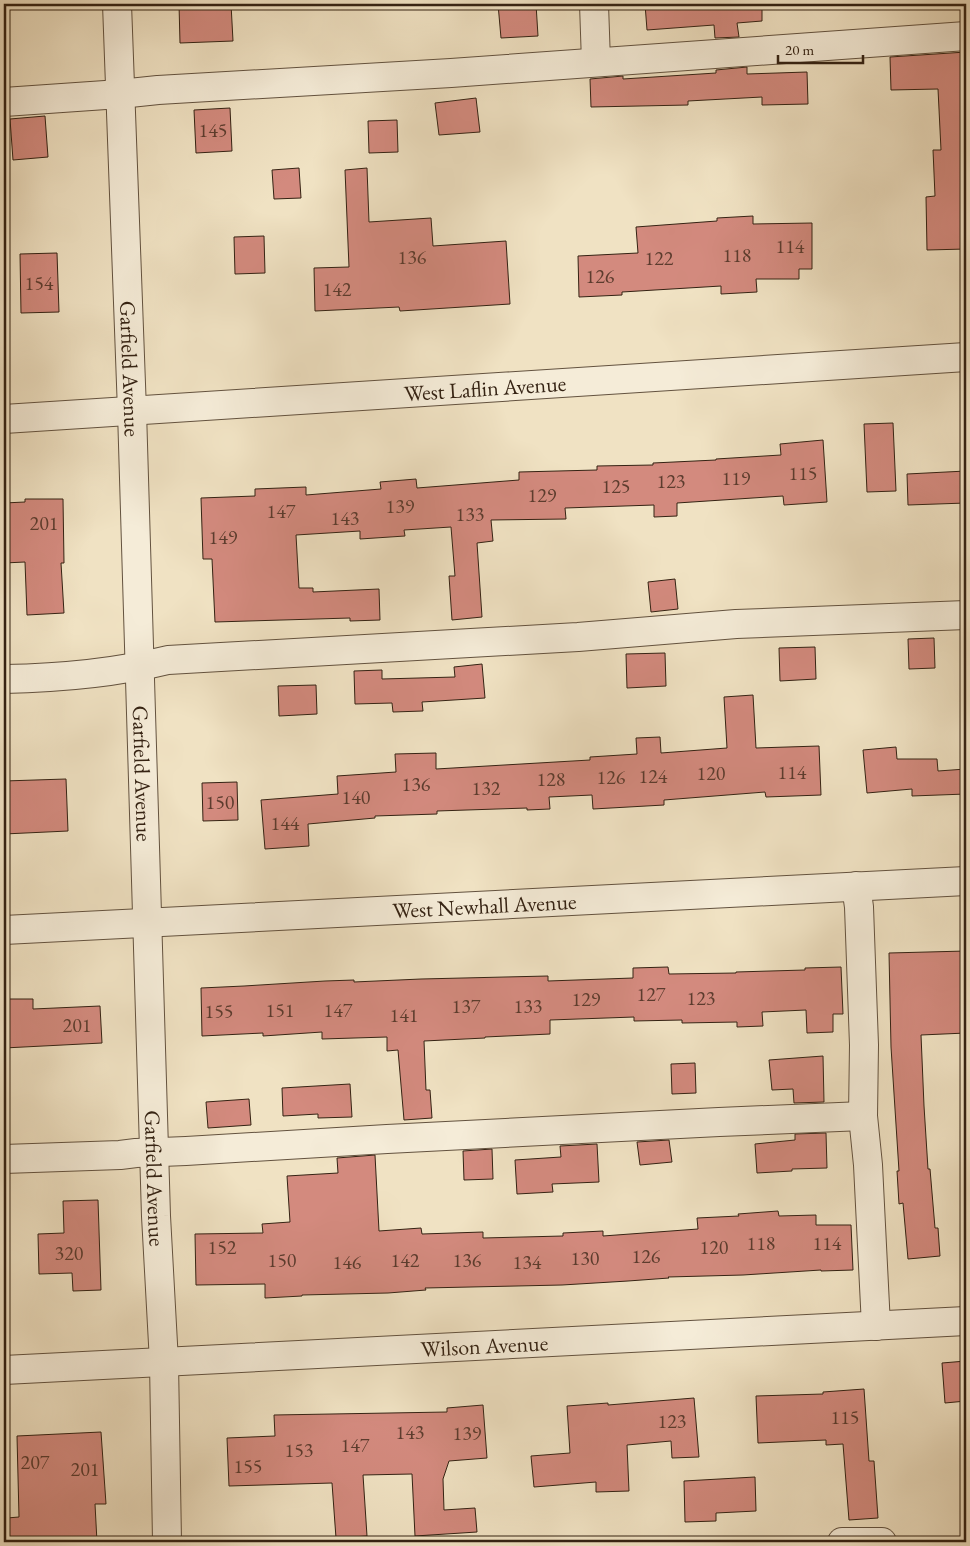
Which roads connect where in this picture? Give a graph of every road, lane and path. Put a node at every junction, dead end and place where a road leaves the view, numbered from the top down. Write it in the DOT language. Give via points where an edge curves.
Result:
graph roads {
  1 [pos="117,4"];
  2 [pos="594,4"];
  3 [pos="966,36"];
  4 [pos="596,62"];
  5 [pos="120,94"];
  6 [pos="4,102"];
  7 [pos="966,357"];
  8 [pos="132,411"];
  9 [pos="4,419"];
  10 [pos="966,615"];
  11 [pos="140,667"];
  12 [pos="4,679"];
  13 [pos="966,881"];
  14 [pos="856,886"];
  15 [pos="147,922"];
  16 [pos="4,930"];
  17 [pos="863,1116"];
  18 [pos="154,1153"];
  19 [pos="4,1159"];
  20 [pos="966,1322"];
  21 [pos="876,1326"];
  22 [pos="164,1362"];
  23 [pos="4,1370"];
  24 [pos="167,1542"];
  25 [pos="842,1542"];
  26 [pos="882,1542"];
  1 -- 5 [label="street, Garfield Avenue"];
  2 -- 4 [label="street"];
  3 -- 4 [label="street"];
  4 -- 5 [label="street"];
  5 -- 6 [label="street"];
  5 -- 8 [label="street, Garfield Avenue"];
  7 -- 8 [label="street, West Laflin Avenue"];
  8 -- 9 [label="street, West Laflin Avenue"];
  8 -- 11 [label="street, Garfield Avenue"];
  10 -- 11 [label="street" via="736,624 578,637 168,660"];
  11 -- 12 [label="street" via="46,678"];
  11 -- 15 [label="street, Garfield Avenue"];
  13 -- 14 [label="street, West Newhall Avenue"];
  14 -- 15 [label="street, West Newhall Avenue"];
  14 -- 17 [label="street" via="864,1045"];
  15 -- 16 [label="street, West Newhall Avenue"];
  15 -- 18 [label="street, Garfield Avenue"];
  17 -- 18 [label="street"];
  17 -- 21 [label="street"];
  18 -- 19 [label="street"];
  18 -- 22 [label="street, Garfield Avenue"];
  20 -- 21 [label="street, Wilson Avenue"];
  21 -- 22 [label="street, Wilson Avenue"];
  22 -- 23 [label="street, Wilson Avenue"];
  22 -- 24 [label="street, Garfield Avenue"];
  25 -- 26 [label="street"];
}
